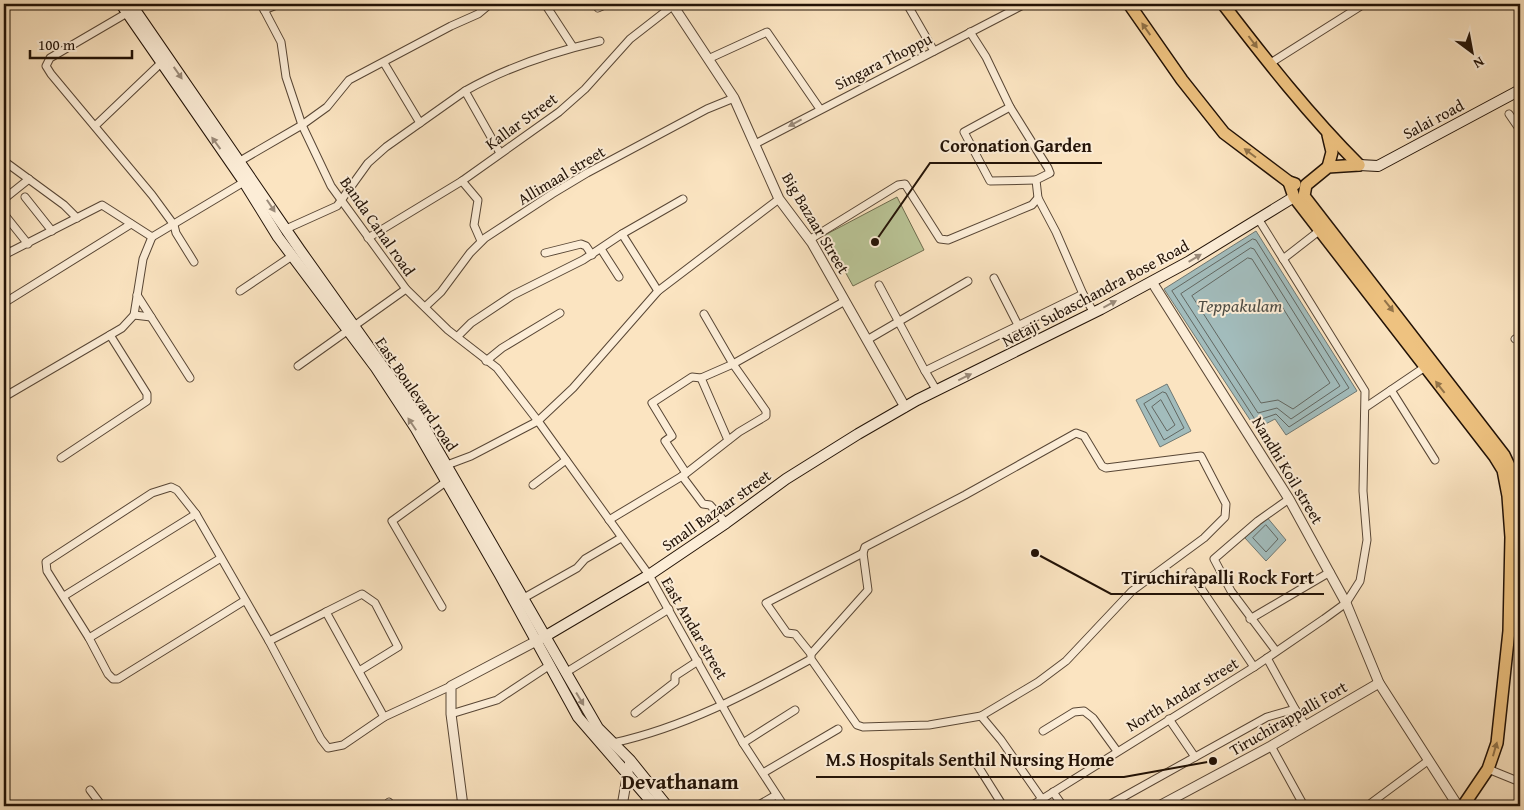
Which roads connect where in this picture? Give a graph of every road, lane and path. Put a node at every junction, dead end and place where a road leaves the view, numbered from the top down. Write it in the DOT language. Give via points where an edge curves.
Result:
graph roads {
  1 [pos="144,4"];
  2 [pos="279,4"];
  3 [pos="357,4"];
  4 [pos="368,4"];
  5 [pos="490,4"];
  6 [pos="545,4"];
  7 [pos="607,4"];
  8 [pos="673,4"];
  9 [pos="908,4"];
  10 [pos="1025,4"];
  11 [pos="1129,4"];
  12 [pos="1223,4"];
  13 [pos="1364,4"];
  14 [pos="128,7"];
  15 [pos="263,7"];
  16 [pos="598,8"];
  17 [pos="970,32"];
  18 [pos="600,41"];
  19 [pos="574,48"];
  20 [pos="934,51"];
  21 [pos="708,59"];
  22 [pos="161,63"];
  23 [pos="384,63"];
  24 [pos="1269,64"];
  25 [pos="1520,90"];
  26 [pos="465,91"];
  27 [pos="734,98"];
  28 [pos="1010,107"];
  29 [pos="820,110"];
  30 [pos="1509,114"];
  31 [pos="420,124"];
  32 [pos="302,125"];
  33 [pos="95,126"];
  34 [pos="1520,130"];
  35 [pos="1328,134"];
  36 [pos="755,144"];
  37 [pos="500,153"];
  38 [pos="4,161"];
  39 [pos="240,161"];
  40 [pos="1359,165"];
  41 [pos="1328,167"];
  42 [pos="29,179"];
  43 [pos="1036,180"];
  44 [pos="244,182"];
  45 [pos="462,182"];
  46 [pos="1289,182"];
  47 [pos="1306,185"];
  48 [pos="25,197"];
  49 [pos="1294,197"];
  50 [pos="1038,198"];
  51 [pos="4,199"];
  52 [pos="683,199"];
  53 [pos="779,199"];
  54 [pos="340,200"];
  55 [pos="4,214"];
  56 [pos="77,218"];
  57 [pos="1259,220"];
  58 [pos="131,224"];
  59 [pos="174,225"];
  60 [pos="286,229"];
  61 [pos="52,231"];
  62 [pos="1319,231"];
  63 [pos="622,234"];
  64 [pos="152,237"];
  65 [pos="368,238"];
  66 [pos="809,240"];
  67 [pos="481,241"];
  68 [pos="28,244"];
  69 [pos="601,249"];
  70 [pos="5,251"];
  71 [pos="545,253"];
  72 [pos="592,254"];
  73 [pos="292,256"];
  74 [pos="1283,259"];
  75 [pos="194,262"];
  76 [pos="619,276"];
  77 [pos="994,278"];
  78 [pos="968,281"];
  79 [pos="1152,282"];
  80 [pos="879,285"];
  81 [pos="406,289"];
  82 [pos="658,291"];
  83 [pos="240,292"];
  84 [pos="1083,294"];
  85 [pos="137,296"];
  86 [pos="845,302"];
  87 [pos="4,303"];
  88 [pos="425,306"];
  89 [pos="560,313"];
  90 [pos="1094,313"];
  91 [pos="704,314"];
  92 [pos="134,315"];
  93 [pos="151,318"];
  94 [pos="900,321"];
  95 [pos="1018,325"];
  96 [pos="350,328"];
  97 [pos="110,335"];
  98 [pos="458,336"];
  99 [pos="867,340"];
  100 [pos="486,360"];
  101 [pos="733,364"];
  102 [pos="298,366"];
  103 [pos="1425,368"];
  104 [pos="926,371"];
  105 [pos="190,378"];
  106 [pos="701,378"];
  107 [pos="1391,390"];
  108 [pos="937,391"];
  109 [pos="4,397"];
  110 [pos="906,407"];
  111 [pos="1366,407"];
  112 [pos="538,421"];
  113 [pos="728,440"];
  114 [pos="61,458"];
  115 [pos="566,460"];
  116 [pos="1435,460"];
  117 [pos="447,465"];
  118 [pos="684,474"];
  119 [pos="1518,477"];
  120 [pos="447,481"];
  121 [pos="533,485"];
  122 [pos="1289,499"];
  123 [pos="1520,510"];
  124 [pos="196,514"];
  125 [pos="609,520"];
  126 [pos="726,524"];
  127 [pos="1515,537"];
  128 [pos="621,538"];
  129 [pos="863,553"];
  130 [pos="221,558"];
  131 [pos="1190,572"];
  132 [pos="1330,572"];
  133 [pos="649,576"];
  134 [pos="64,596"];
  135 [pos="522,599"];
  136 [pos="244,601"];
  137 [pos="1346,603"];
  138 [pos="442,607"];
  139 [pos="669,609"];
  140 [pos="326,612"];
  141 [pos="1250,618"];
  142 [pos="89,638"];
  143 [pos="541,639"];
  144 [pos="269,641"];
  145 [pos="1276,651"];
  146 [pos="811,657"];
  147 [pos="1268,658"];
  148 [pos="698,661"];
  149 [pos="550,665"];
  150 [pos="1254,667"];
  151 [pos="359,671"];
  152 [pos="565,673"];
  153 [pos="1379,683"];
  154 [pos="451,686"];
  155 [pos="724,706"];
  156 [pos="1294,709"];
  157 [pos="795,710"];
  158 [pos="635,713"];
  159 [pos="451,714"];
  160 [pos="981,716"];
  161 [pos="384,717"];
  162 [pos="1170,719"];
  163 [pos="1306,726"];
  164 [pos="838,729"];
  165 [pos="1043,731"];
  166 [pos="614,743"];
  167 [pos="744,743"];
  168 [pos="1271,746"];
  169 [pos="1117,751"];
  170 [pos="1195,757"];
  171 [pos="630,760"];
  172 [pos="1429,760"];
  173 [pos="976,763"];
  174 [pos="1488,769"];
  175 [pos="628,772"];
  176 [pos="763,772"];
  177 [pos="1520,782"];
  178 [pos="90,790"];
  179 [pos="1053,792"];
  180 [pos="776,795"];
  181 [pos="1042,799"];
  182 [pos="102,806"];
  183 [pos="463,806"];
  184 [pos="622,806"];
  185 [pos="655,806"];
  186 [pos="667,806"];
  187 [pos="757,806"];
  188 [pos="784,806"];
  189 [pos="1004,806"];
  190 [pos="1031,806"];
  191 [pos="1062,806"];
  192 [pos="1107,806"];
  193 [pos="1159,806"];
  194 [pos="1304,806"];
  195 [pos="1367,806"];
  196 [pos="1458,806"];
  197 [pos="1463,806"];
  1 -- 14 [label="street"];
  2 -- 15 [label="street"];
  3 -- 4 [label="street"];
  5 -- 23 [label="street" via="478,14"];
  6 -- 19 [label="street"];
  7 -- 16 [label="street"];
  8 -- 21 [label="street, Big Bazaar Street"];
  8 -- 37 [label="street, Kallar Street" via="630,39 585,89 559,112"];
  9 -- 20 [label="street"];
  10 -- 17 [label="street, Singara Thoppu"];
  46 -- 11 [label="main road, one-way" via="1224,133"];
  12 -- 24 [label="main road, one-way"];
  13 -- 24 [label="street"];
  14 -- 22 [label="main road"];
  14 -- 33 [label="street" via="47,62 48,70"];
  14 -- 39 [label="main road, East Boulevard road, one-way"];
  15 -- 32 [label="street, Banda Canal road" via="281,42 286,78"];
  17 -- 20 [label="street, Singara Thoppu"];
  17 -- 28 [label="street"];
  18 -- 19 [label="street"];
  19 -- 26 [label="street" via="508,70"];
  20 -- 29 [label="street, Singara Thoppu"];
  21 -- 27 [label="street, Big Bazaar Street"];
  21 -- 29 [label="street" via="767,32"];
  22 -- 33 [label="street"];
  44 -- 22 [label="main road, one-way"];
  23 -- 31 [label="street"];
  23 -- 32 [label="street" via="347,82 330,104"];
  24 -- 35 [label="main road"];
  25 -- 40 [label="main road, Salai road" via="1378,166"];
  26 -- 31 [label="street"];
  26 -- 37 [label="street"];
  27 -- 36 [label="street, Big Bazaar Street"];
  27 -- 67 [label="street, Allimaal street" via="707,109 587,174"];
  28 -- 43 [label="street" via="1050,173"];
  28 -- 43 [label="street" via="964,132 990,181"];
  29 -- 36 [label="street, Singara Thoppu, one-way"];
  30 -- 34 [label="street"];
  31 -- 54 [label="street" via="368,163"];
  32 -- 39 [label="street"];
  32 -- 54 [label="street, Banda Canal road"];
  33 -- 59 [label="street"];
  35 -- 40 [label="main road"];
  35 -- 41 [label="main road" via="1332,152"];
  36 -- 53 [label="street, Big Bazaar Street"];
  37 -- 45 [label="street, Kallar Street"];
  38 -- 42 [label="street"];
  39 -- 60 [label="main road, East Boulevard road, one-way"];
  40 -- 41 [label="main road"];
  41 -- 47 [label="main road"];
  42 -- 51 [label="street"];
  42 -- 56 [label="street"];
  43 -- 50 [label="street"];
  44 -- 59 [label="street"];
  44 -- 73 [label="main road"];
  45 -- 65 [label="street, Kallar Street"];
  45 -- 67 [label="street" via="478,200 474,225"];
  46 -- 47 [label="main road"];
  46 -- 49 [label="main road"];
  47 -- 119 [label="main road, one-way" via="1304,196"];
  48 -- 61 [label="street"];
  49 -- 57 [label="main road, Netaji Subaschandra Bose Road"];
  49 -- 62 [label="main road"];
  50 -- 66 [label="street" via="1032,205 948,240 940,239 905,184 898,185"];
  50 -- 84 [label="street"];
  52 -- 63 [label="street"];
  53 -- 66 [label="street, Big Bazaar Street"];
  53 -- 82 [label="street"];
  54 -- 60 [label="street" via="337,206"];
  54 -- 65 [label="street, Banda Canal road"];
  55 -- 68 [label="street"];
  56 -- 58 [label="street" via="106,205"];
  56 -- 61 [label="street"];
  57 -- 74 [label="street"];
  79 -- 57 [label="main road, Netaji Subaschandra Bose Road, one-way"];
  58 -- 64 [label="street"];
  58 -- 87 [label="street"];
  59 -- 64 [label="street"];
  59 -- 75 [label="street"];
  60 -- 96 [label="main road, East Boulevard road"];
  61 -- 68 [label="street"];
  62 -- 74 [label="street"];
  62 -- 103 [label="main road"];
  63 -- 69 [label="street"];
  63 -- 82 [label="street"];
  64 -- 85 [label="street" via="143,259"];
  65 -- 81 [label="street, Banda Canal road"];
  66 -- 86 [label="street, Big Bazaar Street"];
  67 -- 88 [label="street, Allimaal street" via="441,292"];
  68 -- 70 [label="street"];
  69 -- 72 [label="street"];
  69 -- 76 [label="street"];
  71 -- 72 [label="street" via="581,244"];
  72 -- 98 [label="street" via="513,295 471,323"];
  73 -- 83 [label="street"];
  73 -- 96 [label="main road"];
  74 -- 111 [label="street" via="1365,391"];
  77 -- 95 [label="street"];
  78 -- 94 [label="street"];
  90 -- 79 [label="main road, Netaji Subaschandra Bose Road, one-way"];
  79 -- 122 [label="street, Nandhi Koil street"];
  80 -- 94 [label="street"];
  81 -- 88 [label="street, Banda Canal road"];
  81 -- 96 [label="street"];
  82 -- 112 [label="street" via="573,388"];
  84 -- 90 [label="street"];
  84 -- 95 [label="street"];
  85 -- 92 [label="street"];
  85 -- 93 [label="street"];
  86 -- 99 [label="street, Big Bazaar Street"];
  86 -- 101 [label="street"];
  88 -- 98 [label="street, Banda Canal road"];
  89 -- 100 [label="street"];
  108 -- 90 [label="main road, Netaji Subaschandra Bose Road, one-way"];
  91 -- 101 [label="street"];
  92 -- 93 [label="street"];
  92 -- 97 [label="street"];
  93 -- 105 [label="street"];
  94 -- 99 [label="street"];
  94 -- 104 [label="street"];
  95 -- 104 [label="street"];
  96 -- 102 [label="street"];
  96 -- 117 [label="main road, East Boulevard road" via="393,378"];
  120 -- 96 [label="main road, one-way"];
  97 -- 109 [label="street"];
  97 -- 114 [label="street" via="147,394 147,401"];
  98 -- 100 [label="street, Banda Canal road"];
  99 -- 110 [label="street, Big Bazaar Street"];
  100 -- 112 [label="street, Banda Canal road" via="497,368"];
  101 -- 106 [label="street"];
  101 -- 113 [label="street" via="767,414"];
  103 -- 107 [label="street"];
  127 -- 103 [label="main road, one-way" via="1503,470"];
  104 -- 108 [label="street"];
  106 -- 113 [label="street"];
  106 -- 118 [label="street" via="692,377 652,403 672,436 666,441"];
  107 -- 111 [label="street"];
  107 -- 116 [label="street"];
  108 -- 110 [label="main road, Netaji Subaschandra Bose Road"];
  110 -- 126 [label="main road, Small Bazaar street" via="786,479"];
  111 -- 137 [label="street" via="1363,490 1366,547 1360,581"];
  112 -- 115 [label="street, East Andar street"];
  112 -- 117 [label="street"];
  113 -- 118 [label="street"];
  115 -- 121 [label="street"];
  115 -- 125 [label="street, East Andar street"];
  117 -- 135 [label="main road, East Boulevard road"];
  118 -- 125 [label="street"];
  118 -- 126 [label="street" via="703,504 710,505"];
  119 -- 123 [label="main road"];
  120 -- 138 [label="street" via="392,520"];
  120 -- 143 [label="main road"];
  122 -- 132 [label="street, Nandhi Koil street"];
  122 -- 141 [label="street" via="1214,559"];
  124 -- 130 [label="street"];
  124 -- 134 [label="street"];
  124 -- 134 [label="street" via="177,490 164,487 152,494 48,559 46,569"];
  125 -- 128 [label="street, East Andar street"];
  126 -- 133 [label="main road, Small Bazaar street"];
  174 -- 127 [label="main road, one-way" via="1497,743"];
  128 -- 133 [label="street, East Andar street"];
  128 -- 135 [label="street"];
  129 -- 146 [label="street" via="868,590"];
  129 -- 146 [label="street" via="766,603 787,633 795,634"];
  129 -- 160 [label="street" via="870,544 1076,433 1084,436 1106,468 1197,455 1203,457 1226,504 1225,517 1204,538 1132,591 1066,661"];
  130 -- 136 [label="street"];
  130 -- 142 [label="street"];
  131 -- 150 [label="street"];
  132 -- 137 [label="street, Nandhi Koil street"];
  132 -- 141 [label="street"];
  133 -- 139 [label="street, East Andar street"];
  133 -- 143 [label="main road, Small Bazaar street"];
  134 -- 142 [label="street"];
  135 -- 143 [label="main road, East Boulevard road"];
  136 -- 142 [label="street" via="117,679 109,675"];
  136 -- 144 [label="street"];
  137 -- 145 [label="street, North Andar street"];
  137 -- 153 [label="street, Nandhi Koil street"];
  139 -- 148 [label="street, East Andar street"];
  139 -- 152 [label="street"];
  140 -- 144 [label="street"];
  140 -- 151 [label="street"];
  140 -- 151 [label="street" via="362,594 375,603 398,648"];
  141 -- 145 [label="street"];
  143 -- 149 [label="main road"];
  143 -- 152 [label="main road, East Boulevard road"];
  143 -- 154 [label="street"];
  144 -- 161 [label="street" via="328,748 343,745"];
  145 -- 147 [label="street, North Andar street"];
  146 -- 155 [label="street"];
  146 -- 160 [label="street" via="857,725 929,725"];
  147 -- 150 [label="street, North Andar street"];
  147 -- 156 [label="street"];
  148 -- 155 [label="street, East Andar street"];
  148 -- 158 [label="street" via="675,676 675,682"];
  149 -- 159 [label="street" via="495,702"];
  149 -- 175 [label="main road" via="578,717"];
  150 -- 162 [label="street, North Andar street"];
  151 -- 161 [label="street"];
  152 -- 166 [label="main road, East Boulevard road, one-way" via="598,728"];
  153 -- 163 [label="street, Tiruchirappalli Fort"];
  153 -- 172 [label="street, Nandhi Koil street"];
  154 -- 159 [label="street"];
  154 -- 161 [label="street"];
  155 -- 166 [label="street" via="634,739"];
  155 -- 167 [label="street, East Andar street"];
  156 -- 163 [label="street"];
  156 -- 170 [label="street" via="1267,717"];
  157 -- 167 [label="street"];
  159 -- 183 [label="street"];
  160 -- 181 [label="street"];
  162 -- 169 [label="street, North Andar street"];
  162 -- 170 [label="street"];
  163 -- 168 [label="street, Tiruchirappalli Fort"];
  164 -- 176 [label="street"];
  165 -- 169 [label="street" via="1074,712 1084,711"];
  166 -- 171 [label="main road, East Boulevard road"];
  167 -- 176 [label="street, East Andar street"];
  168 -- 193 [label="street, Tiruchirappalli Fort"];
  168 -- 194 [label="street"];
  169 -- 179 [label="street, North Andar street"];
  170 -- 192 [label="street"];
  171 -- 175 [label="street"];
  171 -- 186 [label="main road, East Boulevard road"];
  172 -- 195 [label="street"];
  172 -- 196 [label="street, Nandhi Koil street"];
  173 -- 189 [label="street"];
  174 -- 177 [label="street"];
  174 -- 197 [label="main road"];
  175 -- 184 [label="street"];
  175 -- 185 [label="main road"];
  176 -- 180 [label="street, East Andar street"];
  178 -- 182 [label="street"];
  179 -- 181 [label="street, North Andar street"];
  179 -- 191 [label="street"];
  180 -- 187 [label="street"];
  180 -- 188 [label="street, East Andar street"];
  181 -- 190 [label="street, North Andar street"];
}
